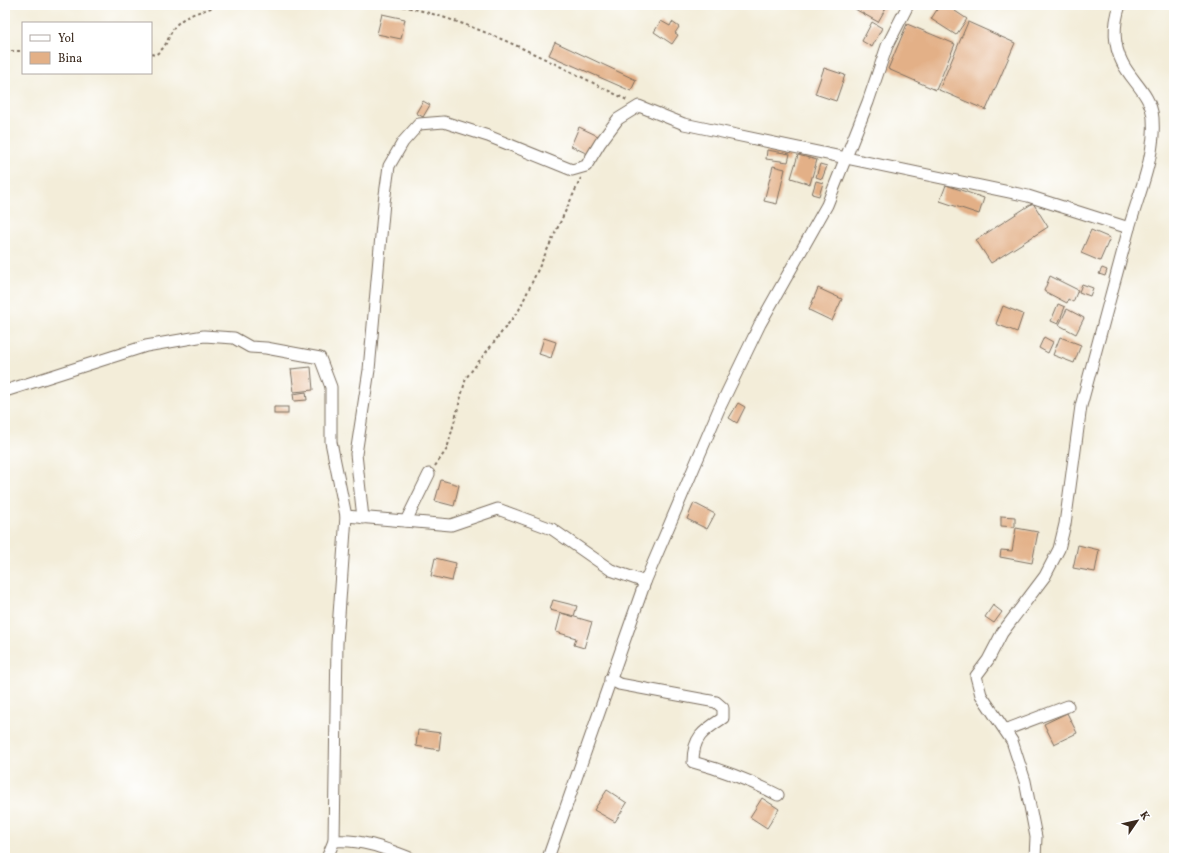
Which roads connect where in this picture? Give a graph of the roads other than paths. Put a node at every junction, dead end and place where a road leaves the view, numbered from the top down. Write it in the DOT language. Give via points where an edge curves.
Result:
graph roads {
  1 [pos="908,5"];
  2 [pos="1120,5"];
  3 [pos="846,159"];
  4 [pos="1129,228"];
  5 [pos="5,392"];
  6 [pos="429,474"];
  7 [pos="346,516"];
  8 [pos="363,518"];
  9 [pos="406,521"];
  10 [pos="645,582"];
  11 [pos="610,679"];
  12 [pos="1068,706"];
  13 [pos="1005,730"];
  14 [pos="778,795"];
  15 [pos="334,841"];
  16 [pos="327,858"];
  17 [pos="410,858"];
  18 [pos="548,858"];
  19 [pos="1035,858"];
  1 -- 3 [label="street" via="887,46"];
  2 -- 4 [label="street" via="1115,20 1116,49 1122,63 1145,95 1152,116 1151,149"];
  3 -- 4 [label="street" via="1028,196"];
  3 -- 8 [label="street" via="684,124 639,106 618,119 586,166 572,170 488,136 444,122 419,124 403,142 389,166 388,173 368,370 356,454"];
  3 -- 10 [label="street" via="826,205 760,324 719,410"];
  4 -- 13 [label="street" via="1081,406 1065,524 1059,549 1045,576 1002,633 976,676 981,695"];
  5 -- 7 [label="street" via="146,346 204,336 234,338 250,347 320,358 331,387 332,442"];
  6 -- 9 [label="street"];
  7 -- 8 [label="street"];
  7 -- 15 [label="street" via="337,643"];
  8 -- 9 [label="street"];
  9 -- 10 [label="street" via="451,525 498,509 552,529 611,570"];
  10 -- 11 [label="street"];
  11 -- 14 [label="street" via="619,684 716,702 723,708 724,718 707,728 697,738 693,750 694,762 755,783"];
  11 -- 18 [label="street"];
  12 -- 13 [label="street"];
  13 -- 19 [label="street" via="1012,741 1025,781 1036,837"];
  15 -- 16 [label="street"];
  15 -- 17 [label="street" via="352,840 382,847"];
}
